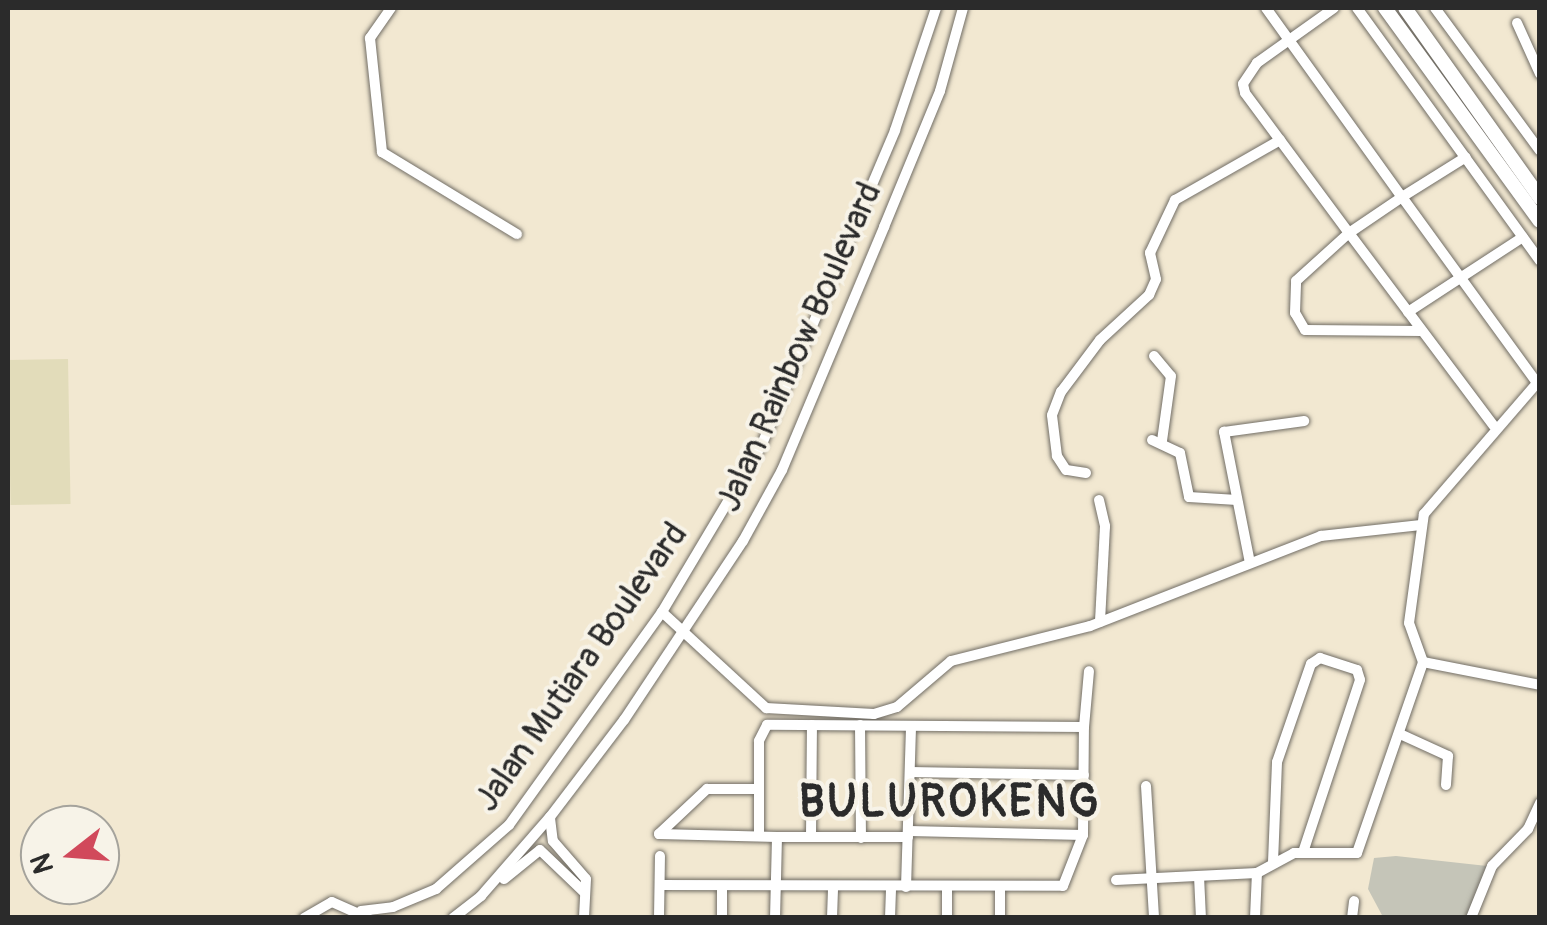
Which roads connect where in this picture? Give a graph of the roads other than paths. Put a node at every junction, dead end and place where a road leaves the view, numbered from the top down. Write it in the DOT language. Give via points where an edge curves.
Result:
graph roads {
  1 [pos="391,8"];
  2 [pos="936,8"];
  3 [pos="963,8"];
  4 [pos="1266,8"];
  5 [pos="1334,8"];
  6 [pos="1357,8"];
  7 [pos="1385,8"];
  8 [pos="1405,8"];
  9 [pos="1435,8"];
  10 [pos="1517,22"];
  11 [pos="1289,39"];
  12 [pos="1540,74"];
  13 [pos="1540,126"];
  14 [pos="1528,134"];
  15 [pos="1280,140"];
  16 [pos="1540,151"];
  17 [pos="1466,157"];
  18 [pos="1402,197"];
  19 [pos="1540,198"];
  20 [pos="1540,221"];
  21 [pos="1349,233"];
  22 [pos="517,234"];
  23 [pos="1523,237"];
  24 [pos="1540,260"];
  25 [pos="1460,276"];
  26 [pos="1408,312"];
  27 [pos="1422,331"];
  28 [pos="1154,356"];
  29 [pos="1538,382"];
  30 [pos="1304,421"];
  31 [pos="1494,426"];
  32 [pos="762,444"];
  33 [pos="1086,472"];
  34 [pos="1099,500"];
  35 [pos="1237,500"];
  36 [pos="1420,525"];
  37 [pos="1250,563"];
  38 [pos="662,612"];
  39 [pos="1100,622"];
  40 [pos="684,630"];
  41 [pos="1423,662"];
  42 [pos="1090,671"];
  43 [pos="1540,684"];
  44 [pos="812,725"];
  45 [pos="860,725"];
  46 [pos="917,726"];
  47 [pos="1084,727"];
  48 [pos="1400,734"];
  49 [pos="910,772"];
  50 [pos="1084,775"];
  51 [pos="1446,785"];
  52 [pos="1146,786"];
  53 [pos="759,789"];
  54 [pos="1540,803"];
  55 [pos="550,818"];
  56 [pos="908,834"];
  57 [pos="1083,835"];
  58 [pos="759,836"];
  59 [pos="812,836"];
  60 [pos="777,837"];
  61 [pos="861,838"];
  62 [pos="1303,852"];
  63 [pos="660,856"];
  64 [pos="1273,862"];
  65 [pos="1256,873"];
  66 [pos="1198,876"];
  67 [pos="1151,878"];
  68 [pos="1116,880"];
  69 [pos="660,885"];
  70 [pos="722,886"];
  71 [pos="778,886"];
  72 [pos="833,886"];
  73 [pos="906,887"];
  74 [pos="890,888"];
  75 [pos="948,889"];
  76 [pos="1000,889"];
  77 [pos="584,892"];
  78 [pos="480,896"];
  79 [pos="1354,901"];
  80 [pos="365,914"];
  81 [pos="304,918"];
  82 [pos="453,918"];
  83 [pos="584,918"];
  84 [pos="660,918"];
  85 [pos="722,918"];
  86 [pos="774,918"];
  87 [pos="832,918"];
  88 [pos="890,918"];
  89 [pos="947,918"];
  90 [pos="1000,918"];
  91 [pos="1154,918"];
  92 [pos="1201,918"];
  93 [pos="1254,918"];
  94 [pos="1352,918"];
  95 [pos="1471,918"];
  1 -- 22 [label="street" via="370,38 382,152"];
  2 -- 32 [label="street, Jalan Rainbow Boulevard" via="895,130"];
  3 -- 40 [label="street, Jalan Rainbow Boulevard" via="940,90 782,470"];
  4 -- 11 [label="street"];
  5 -- 11 [label="street"];
  6 -- 17 [label="street"];
  7 -- 20 [label="highway"];
  8 -- 19 [label="highway"];
  9 -- 14 [label="street"];
  10 -- 12 [label="street"];
  11 -- 15 [label="street" via="1257,63 1243,84"];
  11 -- 18 [label="street"];
  13 -- 14 [label="street"];
  14 -- 16 [label="street"];
  15 -- 21 [label="street"];
  15 -- 33 [label="street" via="1175,200 1150,253 1156,279 1149,295 1100,340 1061,392 1052,415 1057,456 1066,470"];
  17 -- 18 [label="street"];
  17 -- 23 [label="street"];
  18 -- 21 [label="street"];
  18 -- 25 [label="street"];
  21 -- 26 [label="street"];
  21 -- 27 [label="street" via="1296,281 1300,327"];
  23 -- 24 [label="street"];
  23 -- 25 [label="street"];
  25 -- 26 [label="street"];
  25 -- 29 [label="street"];
  26 -- 27 [label="street"];
  27 -- 31 [label="street"];
  28 -- 35 [label="street" via="1170,376 1157,440 1180,453 1188,497"];
  29 -- 31 [label="street"];
  30 -- 35 [label="street" via="1226,430"];
  31 -- 36 [label="street"];
  32 -- 38 [label="street, Jalan Mutiara Boulevard"];
  34 -- 39 [label="street" via="1105,526"];
  35 -- 37 [label="street"];
  36 -- 37 [label="street" via="1321,536"];
  36 -- 41 [label="street" via="1408,623"];
  37 -- 39 [label="street"];
  38 -- 40 [label="street"];
  38 -- 80 [label="street, Jalan Mutiara Boulevard" via="509,825 436,888"];
  39 -- 40 [label="street" via="951,660 897,707 874,714 766,708"];
  40 -- 55 [label="street, Jalan Rainbow Boulevard"];
  41 -- 43 [label="street"];
  41 -- 48 [label="street"];
  42 -- 47 [label="street"];
  44 -- 45 [label="street"];
  44 -- 53 [label="street" via="762,728"];
  44 -- 59 [label="street"];
  45 -- 46 [label="street"];
  45 -- 61 [label="street"];
  46 -- 47 [label="street"];
  46 -- 49 [label="street"];
  47 -- 50 [label="street"];
  48 -- 51 [label="street" via="1448,756"];
  48 -- 62 [label="street" via="1360,851"];
  49 -- 50 [label="street"];
  49 -- 56 [label="street"];
  50 -- 57 [label="street"];
  52 -- 67 [label="street"];
  53 -- 58 [label="street"];
  53 -- 58 [label="street" via="707,789 659,834"];
  54 -- 95 [label="street" via="1528,829 1492,866"];
  55 -- 77 [label="street, Jalan Mutiara Boulevard" via="552,841 583,874"];
  55 -- 78 [label="street, Jalan Rainbow Boulevard"];
  56 -- 57 [label="street"];
  56 -- 61 [label="street"];
  56 -- 73 [label="street"];
  57 -- 76 [label="street" via="1066,884"];
  58 -- 60 [label="street"];
  59 -- 60 [label="street"];
  59 -- 61 [label="street"];
  60 -- 71 [label="street"];
  62 -- 64 [label="street"];
  62 -- 64 [label="street" via="1360,680 1357,670 1320,658 1311,664 1278,762"];
  63 -- 69 [label="street"];
  64 -- 65 [label="street"];
  65 -- 66 [label="street"];
  65 -- 93 [label="street"];
  66 -- 67 [label="street"];
  66 -- 92 [label="street"];
  67 -- 68 [label="street"];
  67 -- 91 [label="street"];
  69 -- 70 [label="street"];
  69 -- 84 [label="street"];
  70 -- 71 [label="street"];
  70 -- 85 [label="street"];
  71 -- 72 [label="street"];
  71 -- 86 [label="street"];
  72 -- 74 [label="street"];
  72 -- 87 [label="street"];
  73 -- 74 [label="street"];
  73 -- 75 [label="street"];
  74 -- 88 [label="street"];
  75 -- 76 [label="street"];
  75 -- 89 [label="street"];
  76 -- 90 [label="street"];
  77 -- 78 [label="street, Jalan Mutiara Boulevard" via="540,850"];
  77 -- 83 [label="street, Jalan Mutiara Boulevard"];
  78 -- 82 [label="street, Jalan Rainbow Boulevard"];
  79 -- 94 [label="street"];
  80 -- 81 [label="street, Jalan Mutiara Boulevard" via="332,902"];
}
